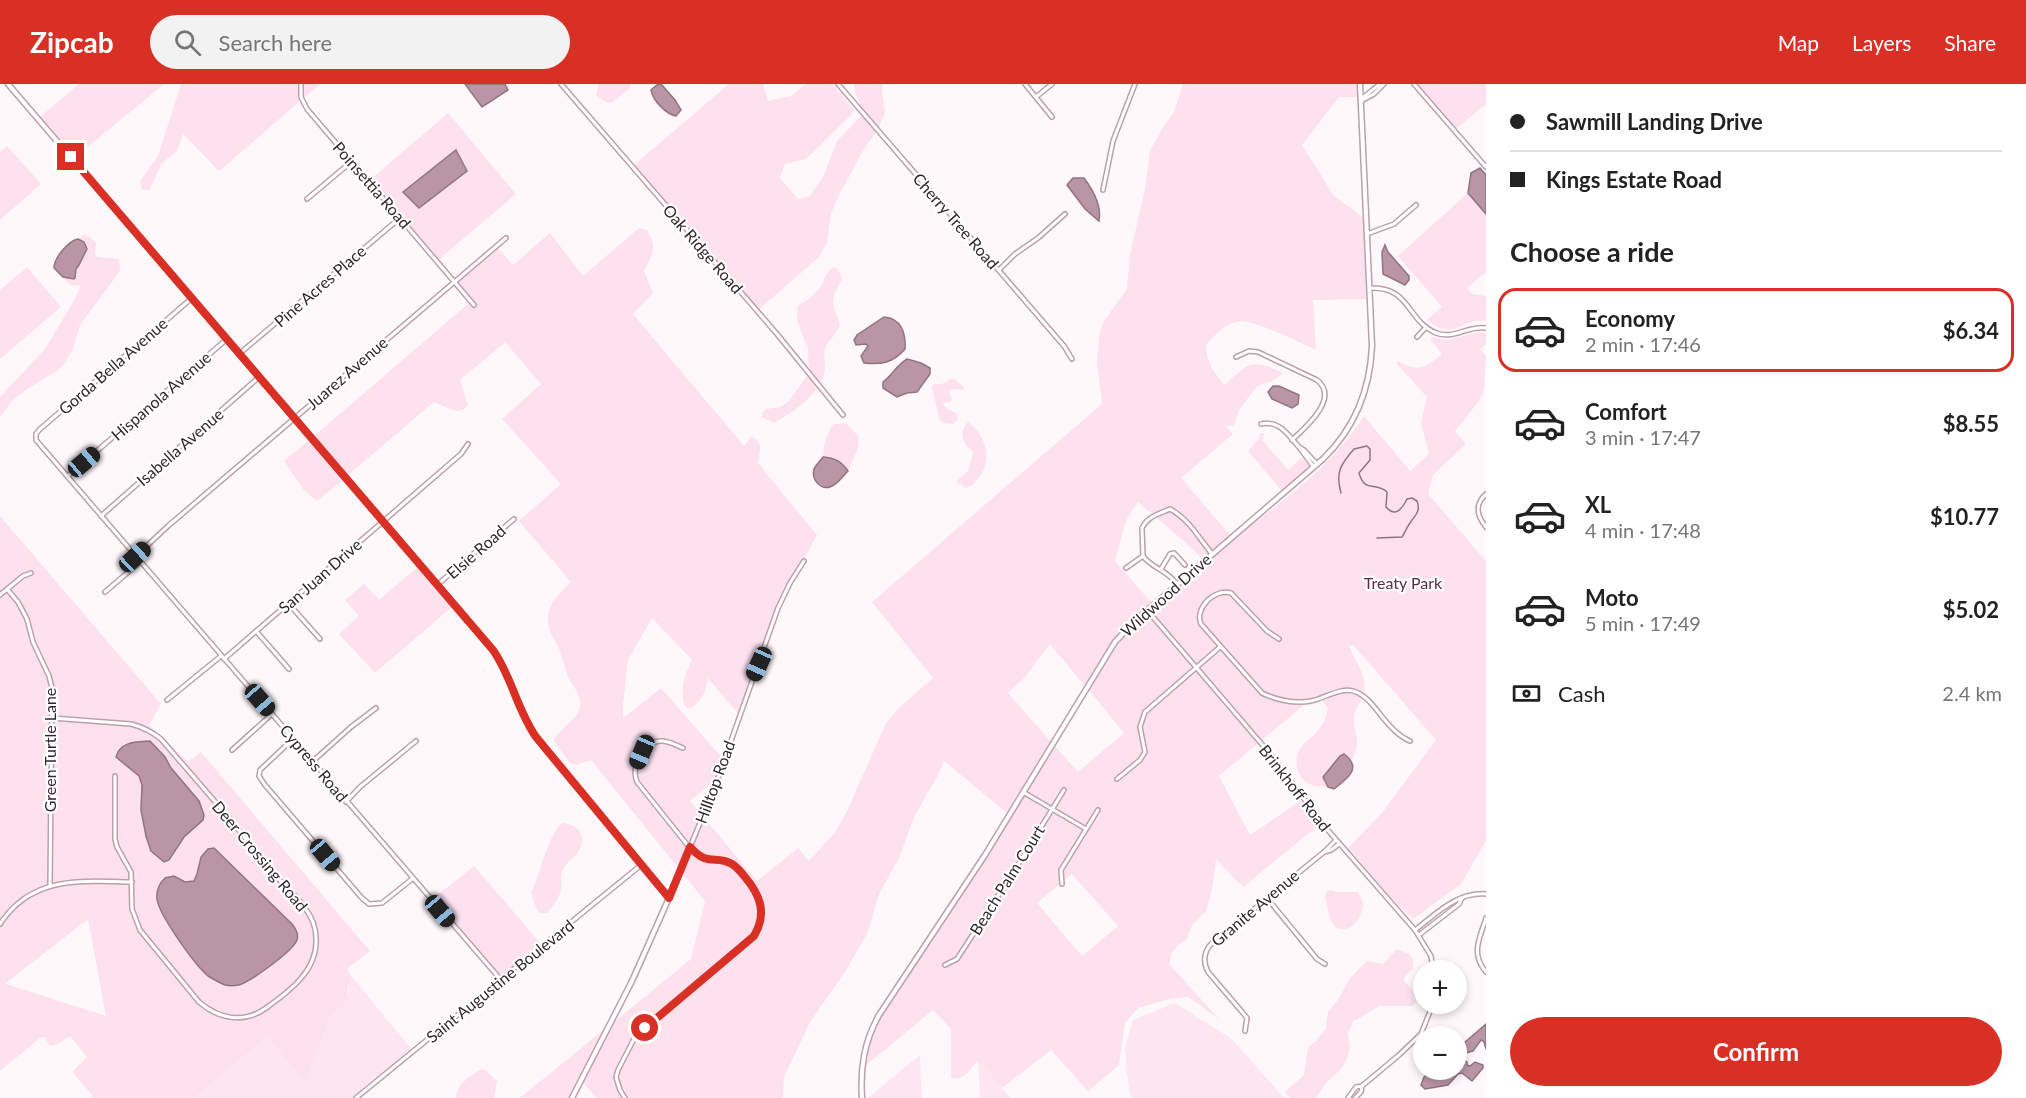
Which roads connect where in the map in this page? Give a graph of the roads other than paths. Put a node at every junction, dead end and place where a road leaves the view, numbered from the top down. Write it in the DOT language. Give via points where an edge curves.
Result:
graph roads {
  1 [pos="8,84"];
  2 [pos="301,84"];
  3 [pos="561,84"];
  4 [pos="838,84"];
  5 [pos="1025,84"];
  6 [pos="1052,84"];
  7 [pos="1135,84"];
  8 [pos="1360,84"];
  9 [pos="1382,84"];
  10 [pos="1414,84"];
  11 [pos="1036,97"];
  12 [pos="1361,100"];
  13 [pos="1052,117"];
  14 [pos="351,162"];
  15 [pos="1486,167"];
  16 [pos="1103,190"];
  17 [pos="307,199"];
  18 [pos="1416,205"];
  19 [pos="1065,213"];
  20 [pos="400,218"];
  21 [pos="1367,234"];
  22 [pos="506,238"];
  23 [pos="999,270"];
  24 [pos="453,282"];
  25 [pos="1370,288"];
  26 [pos="192,298"];
  27 [pos="474,305"];
  28 [pos="1426,327"];
  29 [pos="1486,328"];
  30 [pos="1417,337"];
  31 [pos="227,339"];
  32 [pos="240,354"];
  33 [pos="1236,357"];
  34 [pos="1072,359"];
  35 [pos="259,377"];
  36 [pos="843,415"];
  37 [pos="294,418"];
  38 [pos="1261,424"];
  39 [pos="35,436"];
  40 [pos="1292,440"];
  41 [pos="468,444"];
  42 [pos="1316,466"];
  43 [pos="68,475"];
  44 [pos="1486,494"];
  45 [pos="101,516"];
  46 [pos="514,519"];
  47 [pos="383,521"];
  48 [pos="1486,527"];
  49 [pos="1212,554"];
  50 [pos="1143,556"];
  51 [pos="135,557"];
  52 [pos="804,561"];
  53 [pos="140,562"];
  54 [pos="1185,565"];
  55 [pos="1126,568"];
  56 [pos="1161,569"];
  57 [pos="31,573"];
  58 [pos="1177,584"];
  59 [pos="437,585"];
  60 [pos="7,589"];
  61 [pos="105,592"];
  62 [pos="0,595"];
  63 [pos="288,603"];
  64 [pos="1147,610"];
  65 [pos="256,631"];
  66 [pos="320,639"];
  67 [pos="1279,639"];
  68 [pos="1220,647"];
  69 [pos="221,656"];
  70 [pos="224,659"];
  71 [pos="1196,668"];
  72 [pos="289,669"];
  73 [pos="167,700"];
  74 [pos="376,708"];
  75 [pos="272,714"];
  76 [pos="52,718"];
  77 [pos="293,739"];
  78 [pos="416,741"];
  79 [pos="1410,741"];
  80 [pos="683,748"];
  81 [pos="232,750"];
  82 [pos="312,762"];
  83 [pos="115,776"];
  84 [pos="1118,779"];
  85 [pos="1064,790"];
  86 [pos="1023,792"];
  87 [pos="346,802"];
  88 [pos="1052,809"];
  89 [pos="1098,810"];
  90 [pos="1086,829"];
  91 [pos="1336,840"];
  92 [pos="1339,844"];
  93 [pos="690,847"];
  94 [pos="1324,852"];
  95 [pos="643,864"];
  96 [pos="412,879"];
  97 [pos="132,882"];
  98 [pos="1062,884"];
  99 [pos="50,886"];
  100 [pos="1486,894"];
  101 [pos="669,898"];
  102 [pos="1267,898"];
  103 [pos="1462,898"];
  104 [pos="1486,918"];
  105 [pos="0,924"];
  106 [pos="1414,930"];
  107 [pos="1418,935"];
  108 [pos="1432,960"];
  109 [pos="1325,964"];
  110 [pos="945,965"];
  111 [pos="1486,972"];
  112 [pos="501,980"];
  113 [pos="1429,1014"];
  114 [pos="1245,1030"];
  115 [pos="1362,1086"];
  116 [pos="356,1098"];
  117 [pos="572,1098"];
  118 [pos="625,1098"];
  119 [pos="862,1098"];
  120 [pos="1348,1098"];
  121 [pos="1355,1098"];
  1 -- 26 [label="street"];
  2 -- 14 [label="street, Poinsettia Road" via="307,109"];
  3 -- 36 [label="street, Oak Ridge Road"];
  4 -- 23 [label="street, Cherry Tree Road"];
  5 -- 11 [label="street"];
  6 -- 11 [label="street"];
  7 -- 16 [label="street" via="1113,141"];
  8 -- 12 [label="street, Wildwood Drive"];
  9 -- 12 [label="street" via="1374,94"];
  10 -- 15 [label="street"];
  11 -- 13 [label="street"];
  12 -- 21 [label="street, Wildwood Drive"];
  14 -- 17 [label="street"];
  14 -- 20 [label="street, Poinsettia Road"];
  18 -- 21 [label="street" via="1394,224"];
  19 -- 23 [label="street"];
  20 -- 24 [label="street, Poinsettia Road"];
  20 -- 32 [label="street, Pine Acres Place"];
  21 -- 25 [label="street, Wildwood Drive"];
  22 -- 24 [label="street, Juarez Avenue"];
  23 -- 34 [label="street, Cherry Tree Road"];
  24 -- 27 [label="street, Poinsettia Road"];
  24 -- 37 [label="street, Juarez Avenue"];
  25 -- 28 [label="street" via="1395,292"];
  25 -- 42 [label="street, Wildwood Drive" via="1372,346 1364,397 1343,436"];
  26 -- 31 [label="street"];
  26 -- 39 [label="street, Gorda Bella Avenue"];
  28 -- 29 [label="street" via="1449,336 1475,327"];
  28 -- 30 [label="street"];
  31 -- 32 [label="street"];
  31 -- 43 [label="street, Hispanola Avenue"];
  32 -- 35 [label="street"];
  33 -- 40 [label="street" via="1258,352 1322,385 1323,403"];
  35 -- 37 [label="street"];
  35 -- 45 [label="street, Isabella Avenue"];
  37 -- 47 [label="street"];
  37 -- 51 [label="street, Juarez Avenue"];
  38 -- 40 [label="street" via="1277,423"];
  39 -- 43 [label="street, Cypress Road"];
  40 -- 42 [label="street"];
  41 -- 47 [label="street, San Juan Drive"];
  42 -- 49 [label="street, Wildwood Drive"];
  43 -- 45 [label="street, Cypress Road"];
  44 -- 48 [label="street" via="1478,511"];
  45 -- 51 [label="street, Cypress Road"];
  46 -- 59 [label="street, Elsie Road"];
  47 -- 59 [label="street"];
  47 -- 63 [label="street, San Juan Drive"];
  49 -- 50 [label="street" via="1190,525 1170,509 1143,524"];
  49 -- 58 [label="street, Wildwood Drive"];
  50 -- 55 [label="street"];
  50 -- 56 [label="street"];
  51 -- 53 [label="street, Cypress Road"];
  52 -- 93 [label="street, Hilltop Road" via="778,608"];
  53 -- 61 [label="street"];
  53 -- 69 [label="street, Cypress Road"];
  54 -- 56 [label="street" via="1174,553"];
  56 -- 58 [label="street"];
  57 -- 60 [label="street"];
  58 -- 64 [label="street, Wildwood Drive"];
  59 -- 95 [label="street" via="498,658 536,737"];
  60 -- 62 [label="street"];
  60 -- 76 [label="street, Green Turtle Lane" via="23,609 49,676"];
  63 -- 65 [label="street, San Juan Drive"];
  63 -- 66 [label="street"];
  64 -- 71 [label="street, Brinkhoff Road"];
  64 -- 86 [label="street, Wildwood Drive" via="1108,652"];
  65 -- 70 [label="street, San Juan Drive"];
  65 -- 72 [label="street"];
  67 -- 68 [label="street" via="1227,591 1202,606 1198,618"];
  68 -- 71 [label="street"];
  68 -- 79 [label="street" via="1262,693 1301,702 1354,691 1395,732"];
  69 -- 70 [label="street, Cypress Road"];
  69 -- 73 [label="street"];
  70 -- 75 [label="street, Cypress Road"];
  71 -- 84 [label="street" via="1142,716 1145,752"];
  71 -- 91 [label="street, Brinkhoff Road" via="1272,756"];
  74 -- 82 [label="street"];
  75 -- 77 [label="street, Cypress Road"];
  75 -- 81 [label="street"];
  76 -- 97 [label="street, Deer Crossing Road" via="142,726 161,739 306,909 316,936 313,959 299,981 258,1014 234,1018 215,1014 200,1002 140,930 132,909"];
  76 -- 99 [label="street, Green Turtle Lane"];
  77 -- 82 [label="street, Cypress Road"];
  77 -- 96 [label="street" via="260,770 265,785 369,904 382,903"];
  78 -- 87 [label="street"];
  80 -- 93 [label="street" via="666,741 649,745 642,752 635,777"];
  82 -- 87 [label="street, Cypress Road"];
  83 -- 97 [label="street, Deer Crossing Road" via="115,839 130,868"];
  85 -- 88 [label="street, Beach Palm Court"];
  86 -- 88 [label="street"];
  86 -- 119 [label="street, Wildwood Drive" via="873,1025 863,1056"];
  87 -- 96 [label="street, Cypress Road"];
  88 -- 90 [label="street"];
  88 -- 110 [label="street, Beach Palm Court" via="957,959"];
  89 -- 90 [label="street"];
  90 -- 98 [label="street" via="1061,870"];
  91 -- 92 [label="street, Brinkhoff Road"];
  91 -- 94 [label="street, Granite Avenue"];
  92 -- 94 [label="street, Granite Avenue"];
  92 -- 106 [label="street, Brinkhoff Road"];
  93 -- 101 [label="street, Hilltop Road"];
  93 -- 118 [label="street" via="705,860 734,865 758,896 761,920 749,941 636,1035 616,1077"];
  94 -- 102 [label="street, Granite Avenue"];
  95 -- 101 [label="street"];
  95 -- 112 [label="street, Saint Augustine Boulevard"];
  96 -- 112 [label="street, Cypress Road"];
  97 -- 99 [label="street" via="70,881"];
  99 -- 105 [label="street" via="26,898"];
  100 -- 103 [label="street"];
  101 -- 117 [label="street, Hilltop Road"];
  102 -- 109 [label="street"];
  102 -- 114 [label="street, Granite Avenue" via="1211,944 1204,958 1208,972 1247,1018"];
  103 -- 106 [label="street" via="1455,899"];
  103 -- 107 [label="street"];
  104 -- 111 [label="street" via="1476,952"];
  106 -- 107 [label="street, Brinkhoff Road"];
  107 -- 108 [label="street, Brinkhoff Road"];
  112 -- 116 [label="street, Saint Augustine Boulevard"];
  113 -- 115 [label="street" via="1421,1034"];
  115 -- 120 [label="street" via="1356,1087"];
  115 -- 121 [label="street"];
}
